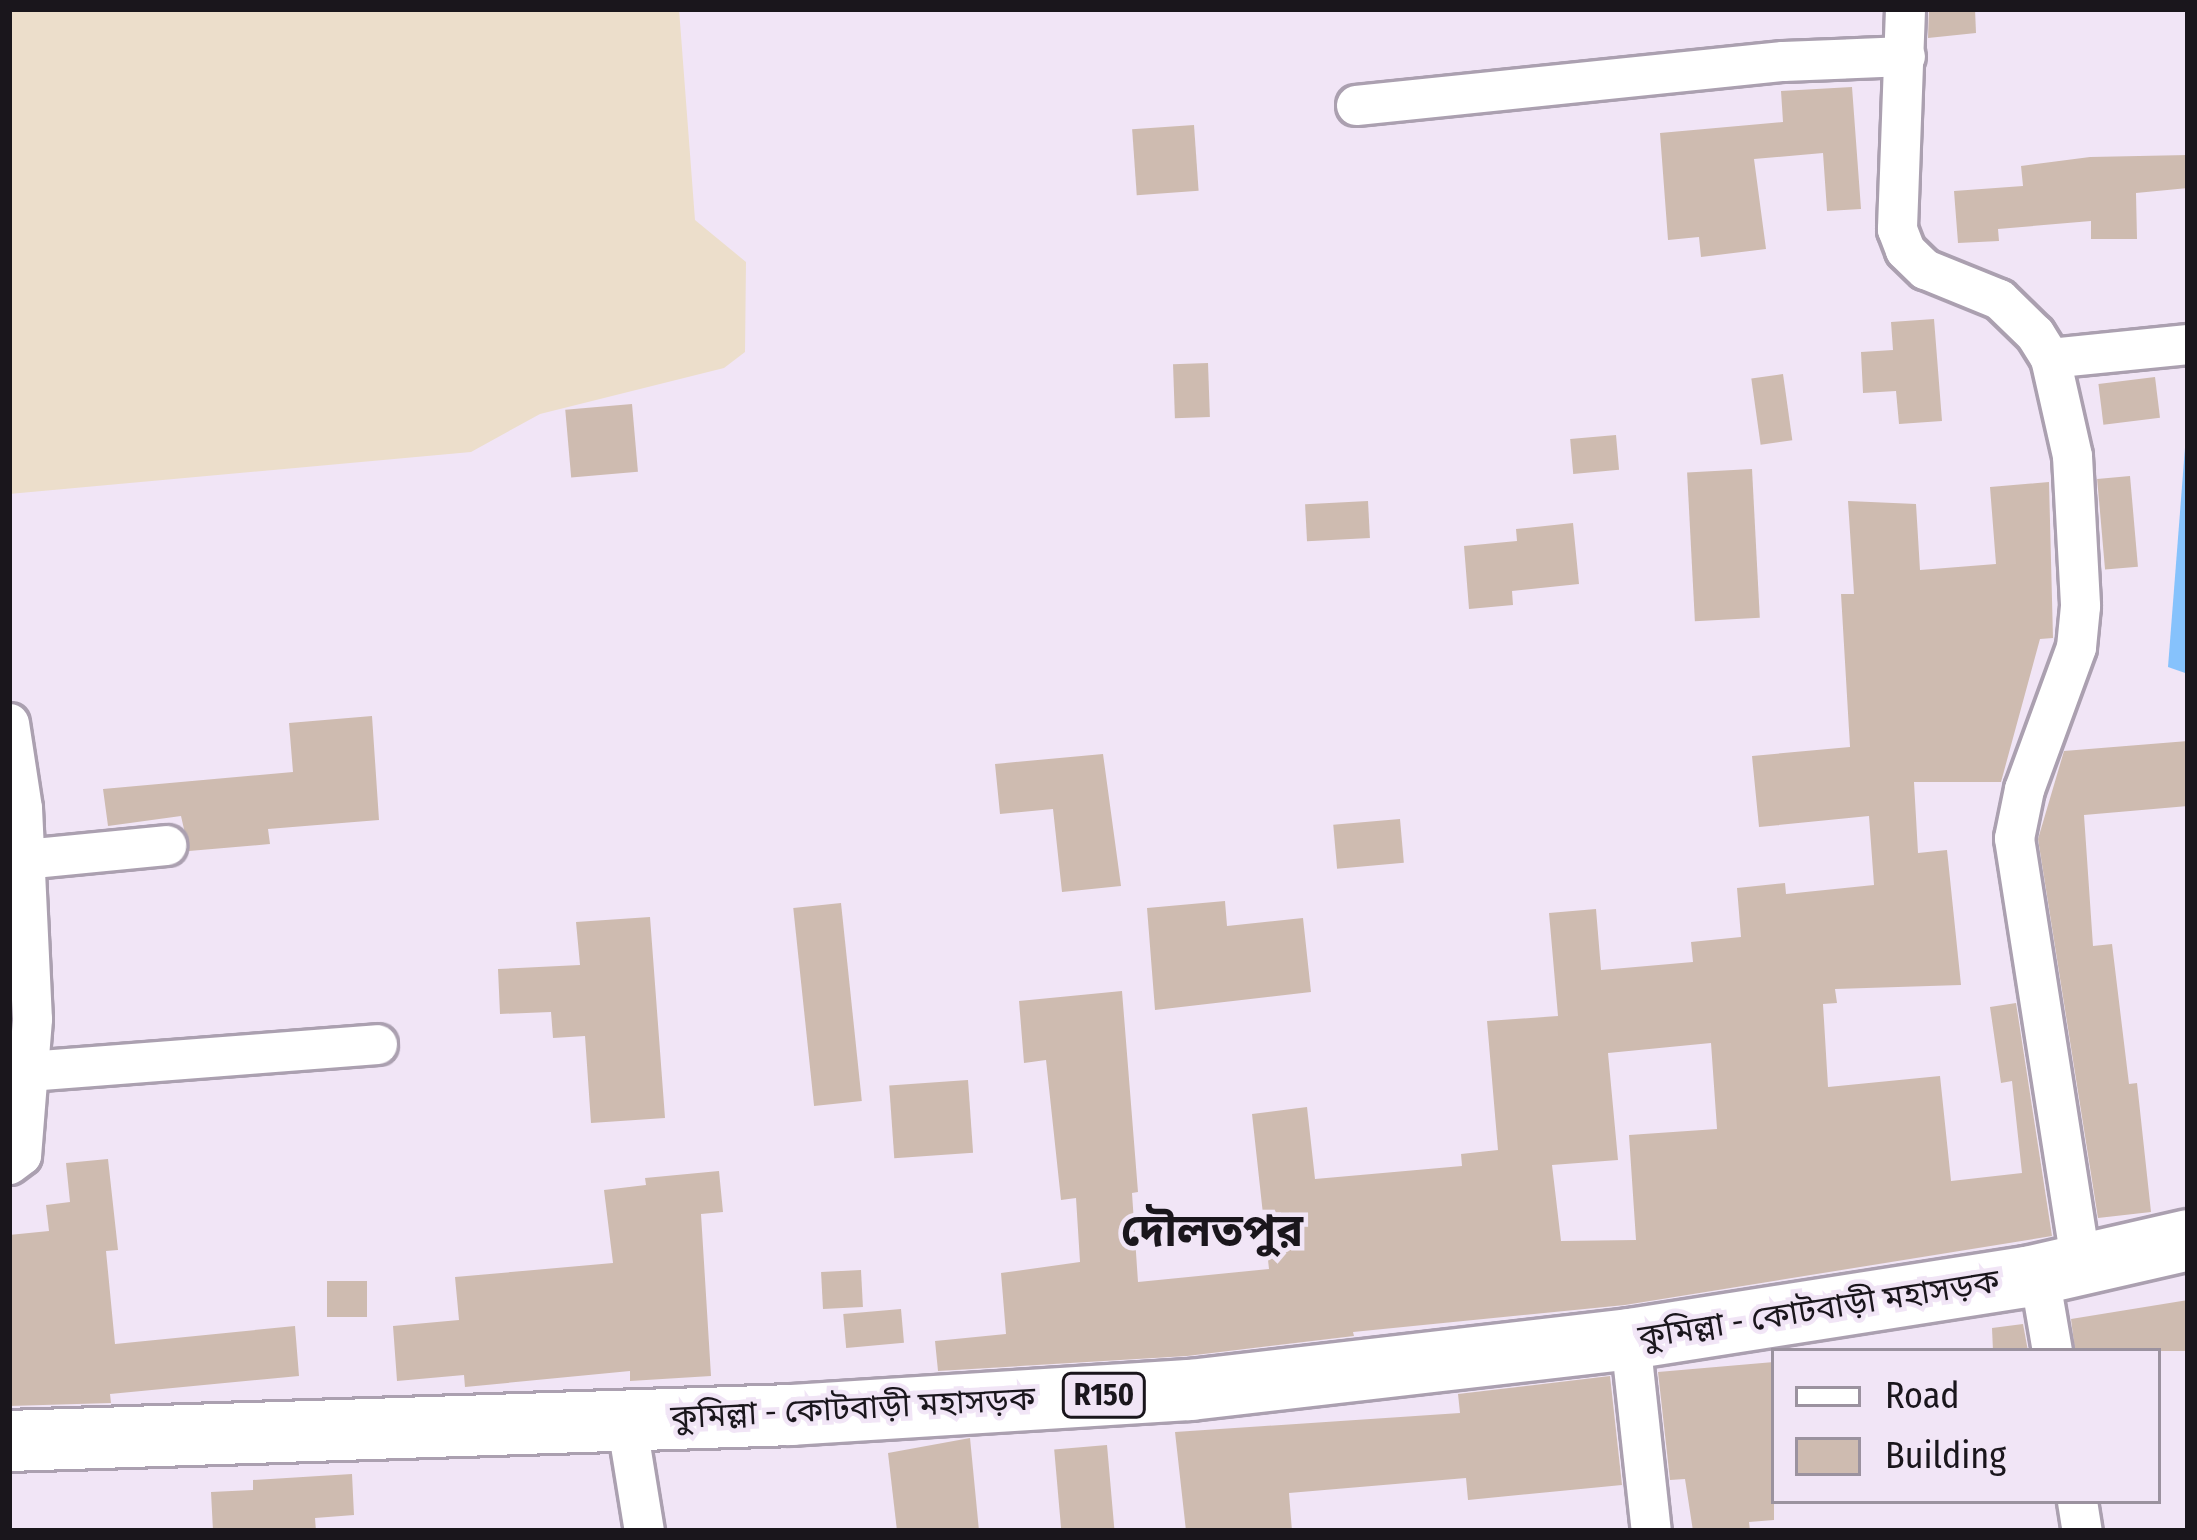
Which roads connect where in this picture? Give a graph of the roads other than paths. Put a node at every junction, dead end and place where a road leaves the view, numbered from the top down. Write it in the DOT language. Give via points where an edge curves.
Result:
graph roads {
  1 [pos="1905,9"];
  2 [pos="1905,56"];
  3 [pos="1356,105"];
  4 [pos="2188,344"];
  5 [pos="2050,358"];
  6 [pos="9,723"];
  7 [pos="166,845"];
  8 [pos="24,859"];
  9 [pos="377,1045"];
  10 [pos="28,1071"];
  11 [pos="9,1164"];
  12 [pos="2188,1240"];
  13 [pos="2060,1270"];
  14 [pos="1630,1340"];
  15 [pos="2052,1348"];
  16 [pos="626,1420"];
  17 [pos="9,1441"];
  18 [pos="644,1531"];
  19 [pos="1651,1531"];
  1 -- 2 [label="street"];
  2 -- 3 [label="street"];
  2 -- 5 [label="street" via="1897,229 1905,250 1925,269 1999,299"];
  4 -- 5 [label="street"];
  5 -- 13 [label="street" via="2072,456 2080,606 2076,647 2014,838"];
  6 -- 8 [label="street"];
  7 -- 8 [label="street"];
  8 -- 10 [label="street"];
  9 -- 10 [label="street"];
  10 -- 11 [label="street" via="21,1155"];
  12 -- 13 [label="main road, কুমিল্লা - কোটবাড়ী মহাসড়ক / R150"];
  13 -- 14 [label="main road, কুমিল্লা - কোটবাড়ী মহাসড়ক / R150"];
  13 -- 15 [label="street"];
  14 -- 16 [label="main road, কুমিল্লা - কোটবাড়ী মহাসড়ক / R150" via="1190,1390"];
  14 -- 19 [label="street"];
  16 -- 17 [label="main road, কুমিল্লা - কোটবাড়ী মহাসড়ক / R150"];
  16 -- 18 [label="street"];
}
